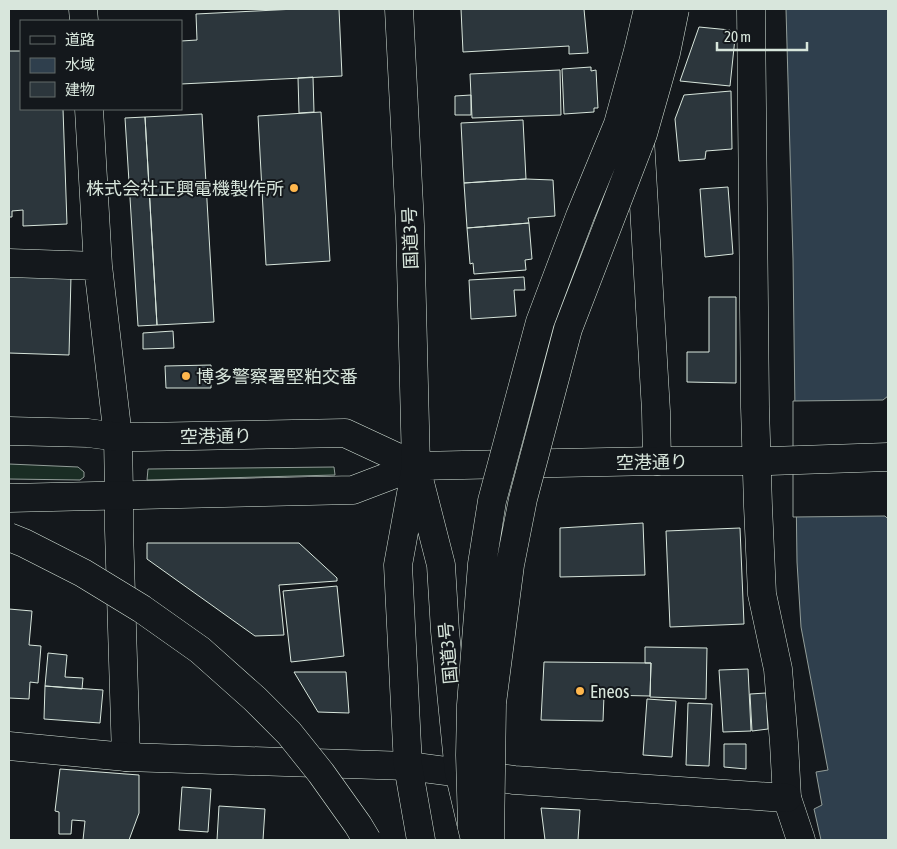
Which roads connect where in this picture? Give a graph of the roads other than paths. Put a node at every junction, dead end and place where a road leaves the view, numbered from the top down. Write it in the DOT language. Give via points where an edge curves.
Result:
graph roads {
  1 [pos="399,9"];
  2 [pos="633,9"];
  3 [pos="648,9"];
  4 [pos="675,9"];
  5 [pos="751,9"];
  6 [pos="89,110"];
  7 [pos="9,263"];
  8 [pos="98,266"];
  9 [pos="9,431"];
  10 [pos="118,437"];
  11 [pos="888,457"];
  12 [pos="657,461"];
  13 [pos="764,461"];
  14 [pos="416,466"];
  15 [pos="119,495"];
  16 [pos="9,498"];
  17 [pos="9,537"];
  18 [pos="9,542"];
  19 [pos="9,746"];
  20 [pos="126,757"];
  21 [pos="408,766"];
  22 [pos="459,772"];
  23 [pos="787,798"];
  24 [pos="361,840"];
  25 [pos="366,840"];
  26 [pos="421,840"];
  27 [pos="474,840"];
  28 [pos="490,840"];
  29 [pos="802,840"];
  1 -- 14 [label="main road, 国道3号" via="410,225"];
  2 -- 12 [label="main road"];
  3 -- 27 [label="main road, bridge" via="618,124 540,322 492,501 482,564 471,705"];
  4 -- 28 [label="main road, bridge" via="643,134 568,329 522,499 492,703"];
  5 -- 13 [label="main road" via="755,407"];
  6 -- 8 [label="main road"];
  7 -- 8 [label="main road"];
  8 -- 10 [label="main road"];
  9 -- 10 [label="main road, 空港通り"];
  10 -- 14 [label="main road, 空港通り" via="345,433"];
  10 -- 15 [label="main road"];
  11 -- 13 [label="main road, 空港通り"];
  12 -- 13 [label="main road, 空港通り"];
  12 -- 14 [label="main road, 空港通り"];
  13 -- 23 [label="main road" via="762,594 778,669"];
  14 -- 15 [label="main road, 空港通り" via="353,490"];
  14 -- 21 [label="main road, 国道3号" via="398,565"];
  14 -- 22 [label="main road, 国道3号" via="441,565"];
  15 -- 16 [label="main road, 空港通り"];
  15 -- 20 [label="main road"];
  17 -- 25 [label="main road, bridge" via="83,573 200,650 289,733 321,773"];
  18 -- 24 [label="main road, bridge" via="140,612 197,654 285,737 318,777"];
  19 -- 20 [label="main road"];
  20 -- 21 [label="main road"];
  21 -- 22 [label="main road"];
  21 -- 26 [label="main road, 国道3号"];
  22 -- 23 [label="main road" via="514,780"];
  22 -- 27 [label="main road, 国道3号"];
  23 -- 29 [label="main road"];
}
